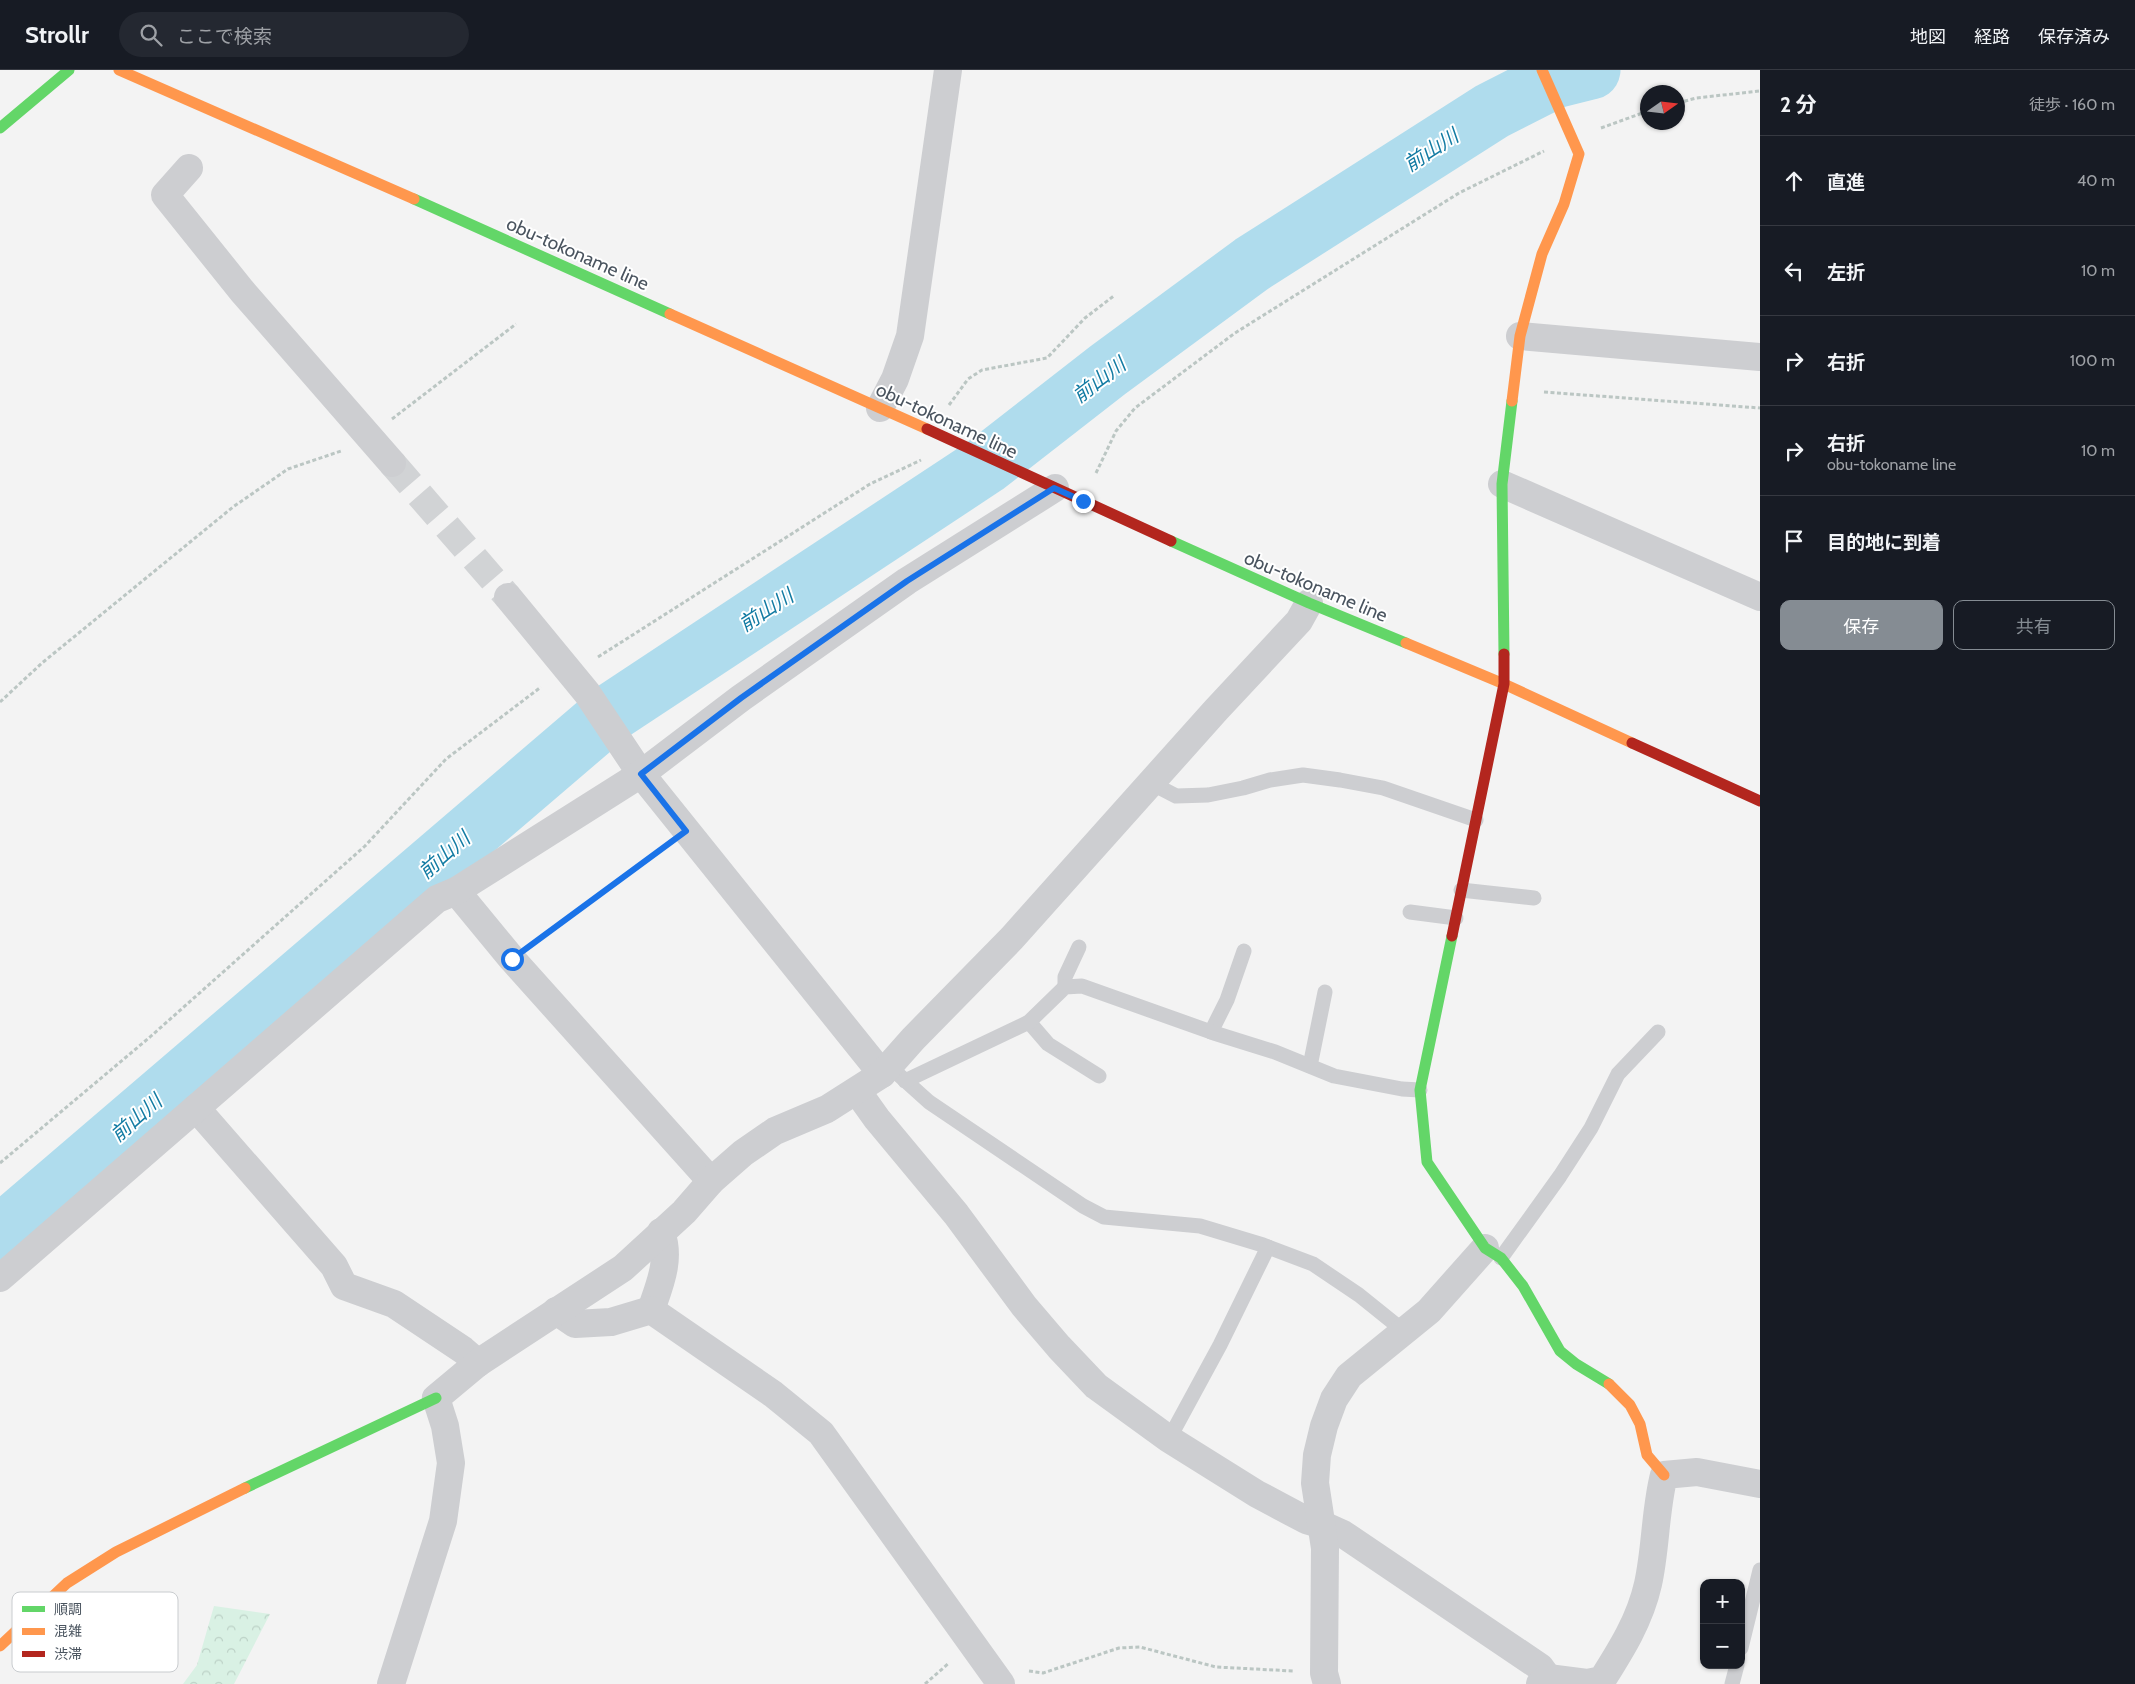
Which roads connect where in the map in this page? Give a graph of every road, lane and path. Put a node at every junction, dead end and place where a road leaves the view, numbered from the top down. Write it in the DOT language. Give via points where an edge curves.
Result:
graph roads {
  1 [pos="69,70"];
  2 [pos="119,70"];
  3 [pos="948,70"];
  4 [pos="1542,70"];
  5 [pos="1760,91"];
  6 [pos="1685,101"];
  7 [pos="1640,113"];
  8 [pos="0,128"];
  9 [pos="1569,134"];
  10 [pos="189,168"];
  11 [pos="1115,296"];
  12 [pos="516,324"];
  13 [pos="1520,336"];
  14 [pos="1760,357"];
  15 [pos="1514,391"];
  16 [pos="880,408"];
  17 [pos="1760,408"];
  18 [pos="388,422"];
  19 [pos="939,434"];
  20 [pos="349,448"];
  21 [pos="392,463"];
  22 [pos="1502,484"];
  23 [pos="1054,488"];
  24 [pos="1083,501"];
  25 [pos="508,597"];
  26 [pos="1760,597"];
  27 [pos="1310,603"];
  28 [pos="568,671"];
  29 [pos="1504,684"];
  30 [pos="0,702"];
  31 [pos="637,769"];
  32 [pos="1151,782"];
  33 [pos="1760,802"];
  34 [pos="1476,820"];
  35 [pos="686,831"];
  36 [pos="1462,890"];
  37 [pos="456,891"];
  38 [pos="1534,898"];
  39 [pos="1410,912"];
  40 [pos="1456,918"];
  41 [pos="1080,947"];
  42 [pos="1244,951"];
  43 [pos="512,959"];
  44 [pos="1066,987"];
  45 [pos="1325,992"];
  46 [pos="1028,1022"];
  47 [pos="1211,1032"];
  48 [pos="1658,1032"];
  49 [pos="1310,1066"];
  50 [pos="892,1074"];
  51 [pos="1099,1076"];
  52 [pos="1420,1090"];
  53 [pos="857,1091"];
  54 [pos="196,1108"];
  55 [pos="0,1163"];
  56 [pos="711,1181"];
  57 [pos="661,1232"];
  58 [pos="1268,1247"];
  59 [pos="1493,1253"];
  60 [pos="0,1278"];
  61 [pos="556,1310"];
  62 [pos="651,1310"];
  63 [pos="1405,1332"];
  64 [pos="478,1362"];
  65 [pos="436,1398"];
  66 [pos="1169,1439"];
  67 [pos="1664,1474"];
  68 [pos="1760,1484"];
  69 [pos="1323,1525"];
  70 [pos="1760,1570"];
  71 [pos="57,1592"];
  72 [pos="1745,1632"];
  73 [pos="12,1635"];
  74 [pos="970,1644"];
  75 [pos="0,1646"];
  76 [pos="1024,1668"];
  77 [pos="1736,1669"];
  78 [pos="1326,1678"];
  79 [pos="1544,1681"];
  80 [pos="1604,1682"];
  81 [pos="391,1684"];
  82 [pos="926,1684"];
  83 [pos="1001,1684"];
  84 [pos="1732,1684"];
  1 -- 8 [label="street"];
  2 -- 16 [label="street, obu-tokoname line"];
  3 -- 16 [label="street" via="910,336 895,379"];
  4 -- 9 [label="street"];
  5 -- 6 [label="path"];
  7 -- 9 [label="path"];
  9 -- 13 [label="street" via="1579,154 1564,204 1542,254"];
  9 -- 24 [label="path" via="1459,194 1235,333 1135,408 1116,431"];
  10 -- 21 [label="street" via="165,194 242,291"];
  11 -- 19 [label="path" via="1085,318 1047,358 982,370 968,379 953,396"];
  12 -- 18 [label="path"];
  13 -- 14 [label="street"];
  13 -- 15 [label="street"];
  15 -- 17 [label="path"];
  15 -- 22 [label="street"];
  16 -- 19 [label="street, obu-tokoname line"];
  19 -- 23 [label="street, obu-tokoname line"];
  19 -- 28 [label="path" via="925,458 870,484 594,659"];
  20 -- 30 [label="path" via="288,469 233,507 42,663"];
  22 -- 26 [label="street"];
  22 -- 29 [label="street"];
  23 -- 24 [label="street, obu-tokoname line"];
  23 -- 31 [label="street" via="907,581"];
  24 -- 27 [label="street, obu-tokoname line"];
  25 -- 28 [label="street"];
  27 -- 29 [label="street, obu-tokoname line"];
  27 -- 32 [label="street" via="1299,621"];
  28 -- 31 [label="street" via="587,693"];
  28 -- 55 [label="path" via="550,680 446,759 365,846 179,1012"];
  29 -- 33 [label="street, obu-tokoname line"];
  29 -- 34 [label="street"];
  31 -- 35 [label="street"];
  31 -- 37 [label="street"];
  32 -- 34 [label="lane" via="1176,796 1208,795 1303,775 1384,788"];
  32 -- 50 [label="street"];
  34 -- 36 [label="street"];
  35 -- 43 [label="path"];
  35 -- 50 [label="street"];
  36 -- 38 [label="lane"];
  36 -- 40 [label="street"];
  37 -- 43 [label="street"];
  37 -- 54 [label="street" via="437,899"];
  39 -- 40 [label="lane"];
  40 -- 52 [label="street"];
  41 -- 44 [label="lane" via="1065,977"];
  42 -- 47 [label="lane" via="1227,1000"];
  43 -- 56 [label="street"];
  44 -- 46 [label="lane"];
  44 -- 47 [label="lane" via="1082,986"];
  45 -- 49 [label="lane"];
  46 -- 50 [label="lane"];
  46 -- 51 [label="lane" via="1048,1044"];
  47 -- 49 [label="lane"];
  48 -- 59 [label="lane" via="1618,1074 1591,1128 1560,1176"];
  49 -- 52 [label="lane" via="1334,1076"];
  50 -- 53 [label="street"];
  50 -- 58 [label="lane" via="1083,1206 1104,1217 1200,1226"];
  52 -- 59 [label="street" via="1427,1162"];
  53 -- 56 [label="street" via="827,1109 775,1131 742,1153"];
  53 -- 66 [label="street" via="1059,1347 1096,1386"];
  54 -- 60 [label="street"];
  54 -- 64 [label="street" via="334,1266 344,1286 394,1304"];
  56 -- 57 [label="street"];
  57 -- 61 [label="street" via="623,1268"];
  57 -- 62 [label="street" via="666,1246 665,1262"];
  58 -- 63 [label="lane" via="1313,1264"];
  58 -- 66 [label="lane" via="1220,1346"];
  59 -- 63 [label="street"];
  59 -- 67 [label="street" via="1523,1286 1560,1351 1604,1379 1630,1405 1640,1424 1646,1455"];
  61 -- 62 [label="street" via="575,1324 611,1322"];
  61 -- 64 [label="street"];
  62 -- 74 [label="street" via="773,1394 821,1432"];
  63 -- 69 [label="street" via="1349,1376 1334,1399 1317,1455 1316,1483"];
  64 -- 65 [label="street"];
  65 -- 71 [label="street" via="116,1552"];
  65 -- 81 [label="street" via="451,1463 443,1521"];
  66 -- 69 [label="street" via="1257,1494 1306,1520"];
  67 -- 68 [label="street" via="1697,1472"];
  67 -- 80 [label="street" via="1648,1584 1626,1642"];
  69 -- 78 [label="street" via="1326,1548"];
  69 -- 79 [label="street" via="1342,1534 1540,1667"];
  70 -- 72 [label="lane"];
  73 -- 75 [label="street"];
  74 -- 82 [label="path"];
  74 -- 83 [label="street"];
  76 -- 78 [label="path" via="1032,1673 1043,1673 1119,1648 1140,1647 1216,1667"];
  77 -- 84 [label="lane"];
  79 -- 80 [label="street"];
}
